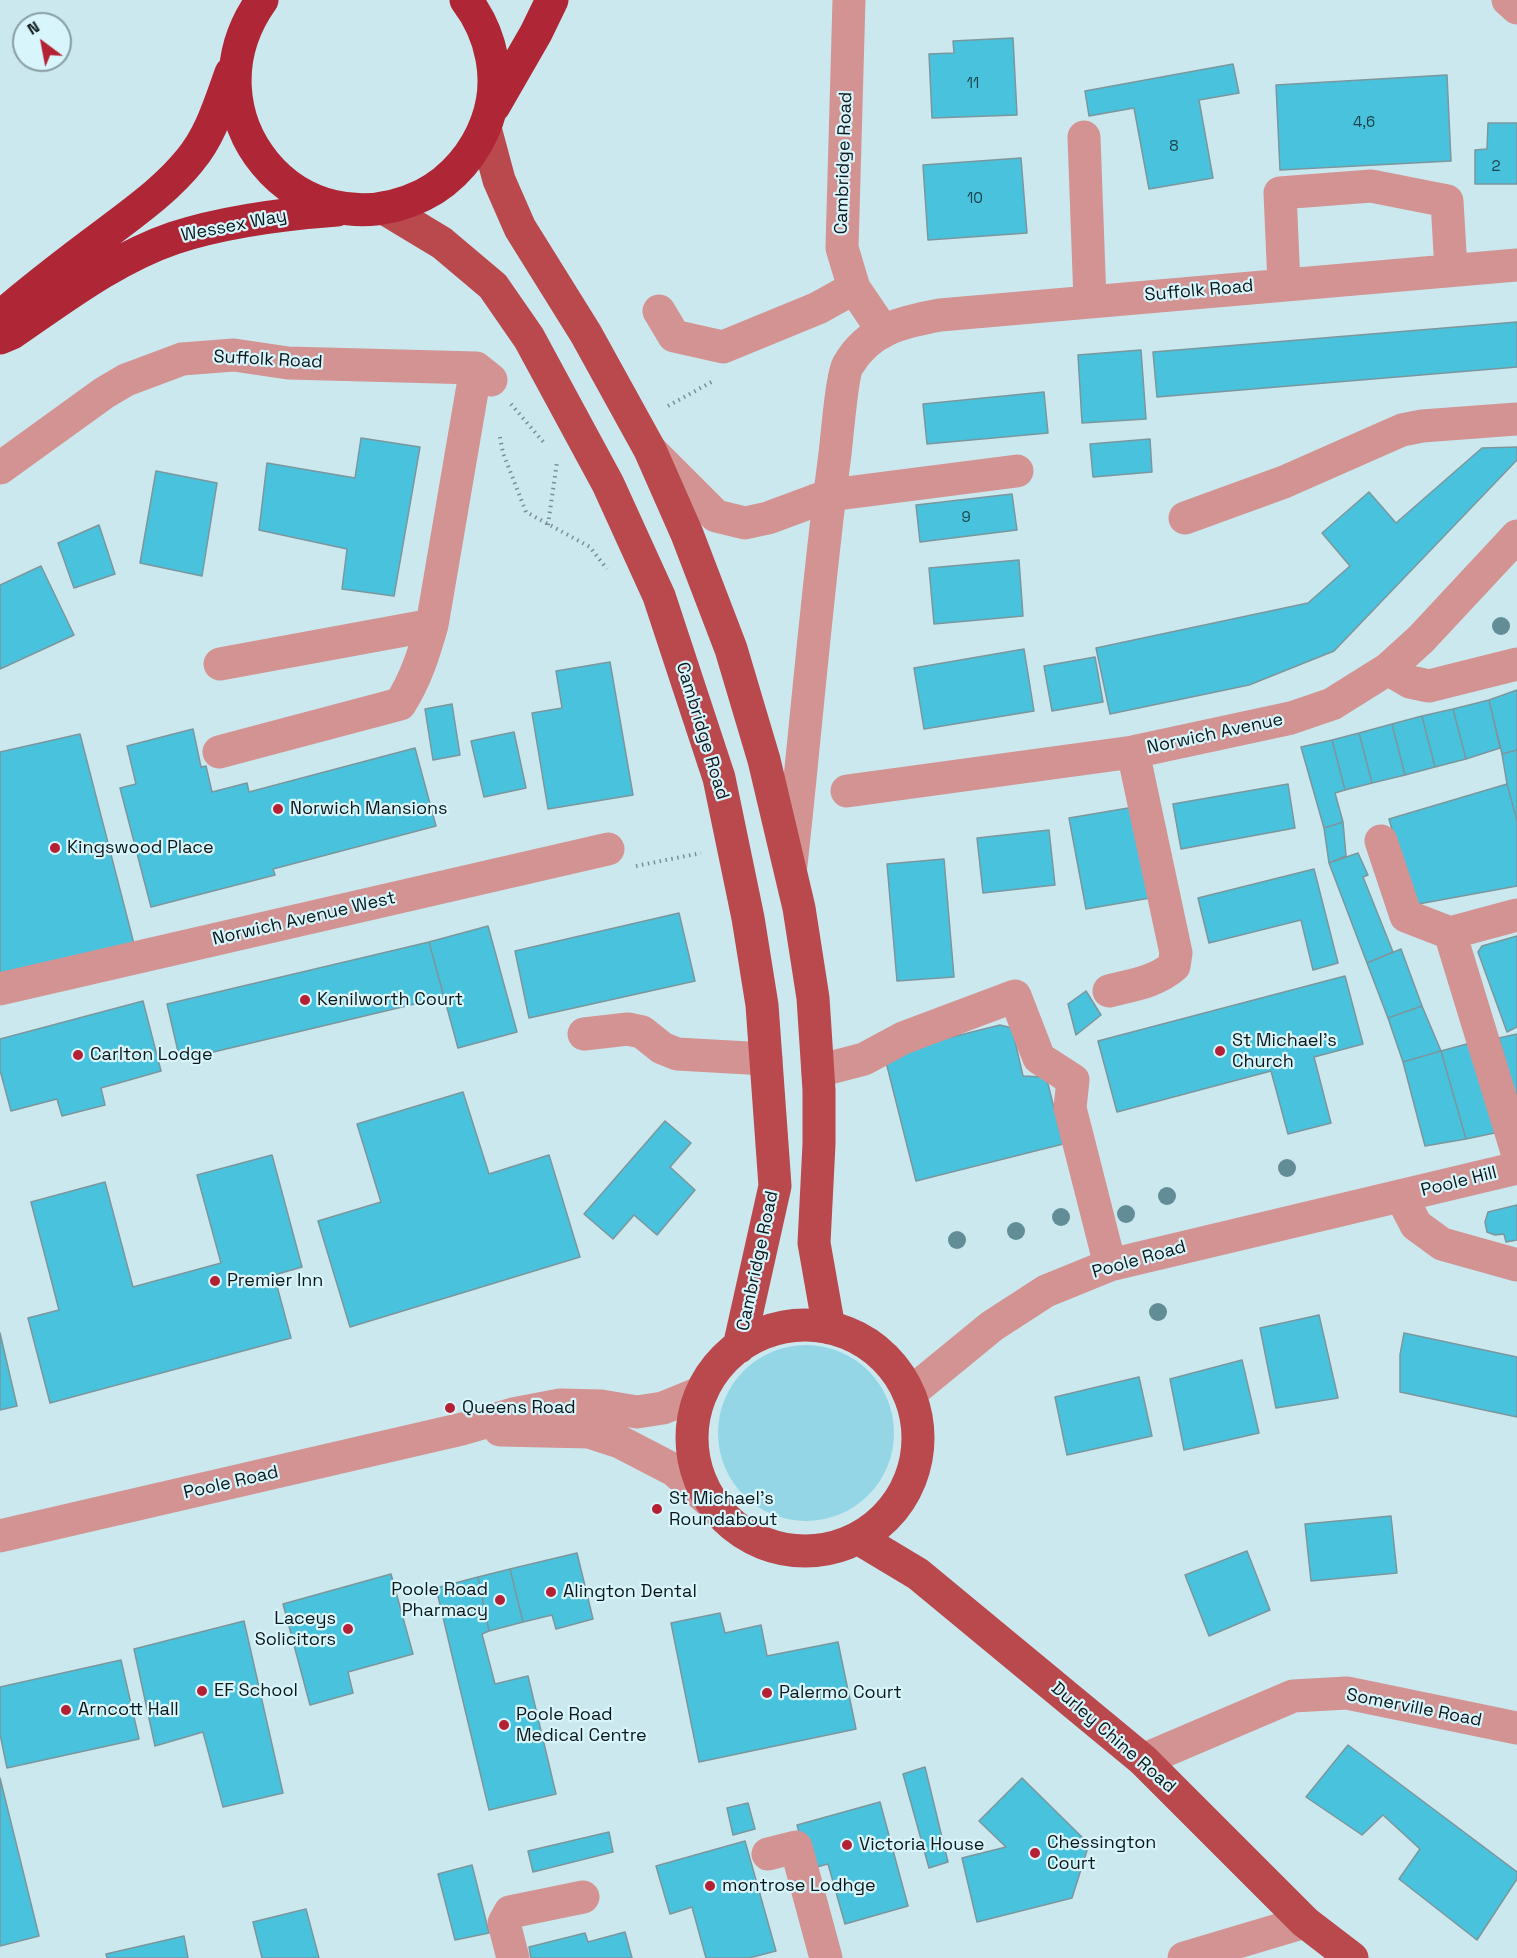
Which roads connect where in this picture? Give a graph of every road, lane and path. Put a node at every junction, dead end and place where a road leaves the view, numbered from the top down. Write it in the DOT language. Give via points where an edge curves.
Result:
graph roads {
  1 [pos="262,0"];
  2 [pos="466,0"];
  3 [pos="552,0"];
  4 [pos="849,0"];
  5 [pos="1508,0"];
  6 [pos="1517,9"];
  7 [pos="236,59"];
  8 [pos="487,121"];
  9 [pos="1084,137"];
  10 [pos="384,208"];
  11 [pos="351,209"];
  12 [pos="1517,265"];
  13 [pos="1451,270"];
  14 [pos="1284,284"];
  15 [pos="854,288"];
  16 [pos="1090,301"];
  17 [pos="659,311"];
  18 [pos="0,317"];
  19 [pos="883,331"];
  20 [pos="0,338"];
  21 [pos="484,374"];
  22 [pos="1517,419"];
  23 [pos="499,432"];
  24 [pos="550,449"];
  25 [pos="650,450"];
  26 [pos="557,458"];
  27 [pos="0,468"];
  28 [pos="1017,471"];
  29 [pos="830,495"];
  30 [pos="1185,518"];
  31 [pos="548,525"];
  32 [pos="1517,536"];
  33 [pos="611,575"];
  34 [pos="432,625"];
  35 [pos="220,664"];
  36 [pos="1517,664"];
  37 [pos="1388,669"];
  38 [pos="219,752"];
  39 [pos="1133,752"];
  40 [pos="847,791"];
  41 [pos="1381,841"];
  42 [pos="699,843"];
  43 [pos="608,849"];
  44 [pos="790,872"];
  45 [pos="1517,915"];
  46 [pos="1450,933"];
  47 [pos="0,989"];
  48 [pos="1109,991"];
  49 [pos="584,1034"];
  50 [pos="766,1059"];
  51 [pos="818,1071"];
  52 [pos="1517,1152"];
  53 [pos="1517,1168"];
  54 [pos="1401,1197"];
  55 [pos="1110,1265"];
  56 [pos="1517,1265"];
  57 [pos="830,1328"];
  58 [pos="739,1347"];
  59 [pos="702,1392"];
  60 [pos="909,1394"];
  61 [pos="462,1429"];
  62 [pos="714,1505"];
  63 [pos="0,1536"];
  64 [pos="858,1538"];
  65 [pos="1517,1728"];
  66 [pos="1143,1760"];
  67 [pos="768,1854"];
  68 [pos="583,1897"];
  69 [pos="1305,1922"];
  70 [pos="513,1958"];
  71 [pos="826,1958"];
  72 [pos="1184,1958"];
  73 [pos="1352,1958"];
  1 -- 7 [label="highway" via="246,27"];
  2 -- 8 [label="highway" via="480,20 491,50 494,81"];
  3 -- 8 [label="highway"];
  4 -- 15 [label="street, Cambridge Road" via="842,249"];
  5 -- 6 [label="street"];
  7 -- 11 [label="highway" via="236,98 255,151 296,191 332,206"];
  7 -- 18 [label="highway" via="214,118 186,165 132,214"];
  8 -- 10 [label="highway" via="472,152 434,190"];
  8 -- 25 [label="main road" via="499,180 520,228"];
  9 -- 16 [label="street"];
  10 -- 11 [label="highway"];
  10 -- 50 [label="main road, Cambridge Road" via="442,243 493,286 530,338 608,484 659,596 720,778 748,918"];
  11 -- 20 [label="highway, Wessex Way" via="257,220 172,238 113,265"];
  12 -- 13 [label="street, Suffolk Road"];
  13 -- 14 [label="street, Suffolk Road"];
  13 -- 14 [label="street" via="1447,201 1371,186 1280,194"];
  14 -- 16 [label="street, Suffolk Road"];
  15 -- 17 [label="street" via="818,308 723,348 674,336"];
  15 -- 19 [label="street, Cambridge Road"];
  16 -- 19 [label="street, Suffolk Road" via="940,315 903,321"];
  19 -- 29 [label="street" via="862,344 846,367"];
  21 -- 24 [label="path"];
  21 -- 27 [label="street, Suffolk Road" via="288,363 234,355 182,359 126,380 104,393"];
  21 -- 34 [label="street"];
  22 -- 30 [label="street" via="1402,430 1284,482"];
  23 -- 31 [label="path" via="526,513"];
  25 -- 29 [label="street" via="716,516 745,523"];
  25 -- 44 [label="main road" via="731,649 764,760"];
  26 -- 31 [label="path"];
  28 -- 29 [label="street"];
  29 -- 44 [label="street"];
  31 -- 33 [label="path" via="590,547"];
  32 -- 37 [label="street, Norwich Avenue"];
  34 -- 35 [label="street"];
  34 -- 38 [label="street" via="412,685 400,704"];
  36 -- 37 [label="street" via="1429,686 1410,682"];
  37 -- 39 [label="street, Norwich Avenue" via="1332,704 1291,718"];
  39 -- 40 [label="street, Norwich Avenue"];
  39 -- 48 [label="street" via="1176,954 1174,966 1165,974"];
  41 -- 46 [label="street" via="1406,916"];
  42 -- 43 [label="path" via="701,854 630,867"];
  43 -- 47 [label="street, Norwich Avenue West"];
  44 -- 51 [label="main road" via="813,998"];
  45 -- 46 [label="street"];
  46 -- 52 [label="street"];
  49 -- 50 [label="street" via="628,1029 642,1032 676,1054"];
  50 -- 58 [label="main road, Cambridge Road" via="775,1186"];
  51 -- 55 [label="street" via="864,1059 903,1038 1015,996 1039,1058 1073,1080 1070,1108"];
  51 -- 57 [label="main road" via="814,1243"];
  53 -- 54 [label="street, Poole Hill"];
  54 -- 55 [label="street, Poole Road"];
  54 -- 56 [label="street" via="1416,1225 1443,1244"];
  55 -- 60 [label="street, Poole Road" via="1046,1291 992,1326"];
  57 -- 58 [label="main road" via="786,1327"];
  57 -- 60 [label="main road" via="852,1335 878,1352 895,1369"];
  58 -- 59 [label="main road" via="718,1367"];
  59 -- 61 [label="street, Poole Road" via="663,1408 637,1412 560,1405"];
  59 -- 62 [label="main road" via="694,1422 693,1453 701,1482"];
  60 -- 64 [label="main road" via="918,1431 913,1473 889,1514"];
  61 -- 62 [label="street, Poole Road" via="590,1432 641,1451 674,1470"];
  61 -- 63 [label="street, Poole Road"];
  62 -- 64 [label="main road" via="743,1533 780,1548 820,1550"];
  64 -- 66 [label="main road, Durley Chine Road" via="918,1574"];
  65 -- 66 [label="street, Somerville Road" via="1347,1693 1293,1696"];
  66 -- 69 [label="main road, Durley Chine Road"];
  67 -- 71 [label="street" via="796,1847"];
  68 -- 70 [label="street" via="510,1912 504,1923"];
  69 -- 72 [label="street"];
  69 -- 73 [label="main road, Durley Chine Road"];
}
